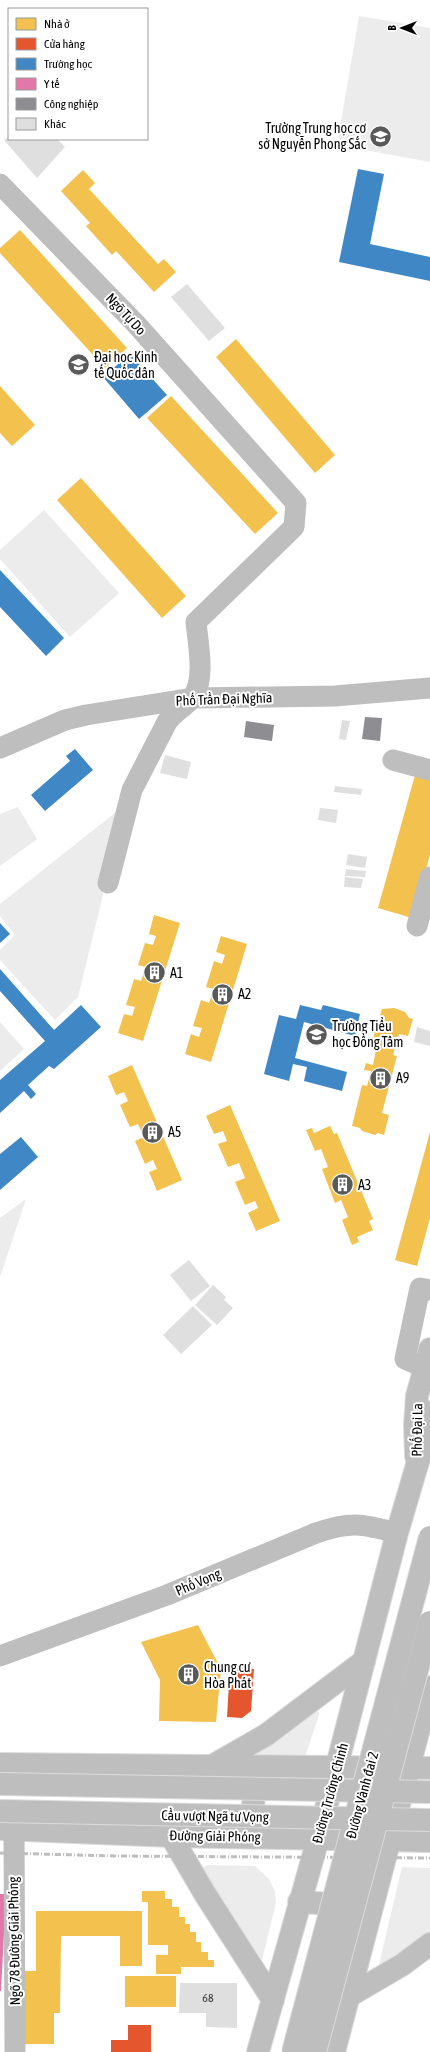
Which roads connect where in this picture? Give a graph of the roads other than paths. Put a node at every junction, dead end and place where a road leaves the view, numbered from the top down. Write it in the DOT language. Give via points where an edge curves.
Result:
graph roads {
  1 [pos="0,184"];
  2 [pos="430,688"];
  3 [pos="193,698"];
  4 [pos="0,748"];
  5 [pos="392,760"];
  6 [pos="430,770"];
  7 [pos="430,877"];
  8 [pos="108,883"];
  9 [pos="417,926"];
  10 [pos="425,1288"];
  11 [pos="427,1359"];
  12 [pos="430,1412"];
  13 [pos="430,1431"];
  14 [pos="417,1464"];
  15 [pos="397,1533"];
  16 [pos="430,1537"];
  17 [pos="430,1622"];
  18 [pos="0,1656"];
  19 [pos="364,1661"];
  20 [pos="430,1687"];
  21 [pos="0,1764"];
  22 [pos="211,1766"];
  23 [pos="238,1767"];
  24 [pos="337,1767"];
  25 [pos="430,1768"];
  26 [pos="408,1769"];
  27 [pos="0,1784"];
  28 [pos="430,1792"];
  29 [pos="0,1811"];
  30 [pos="430,1820"];
  31 [pos="7,1829"];
  32 [pos="171,1836"];
  33 [pos="234,1837"];
  34 [pos="318,1839"];
  35 [pos="389,1840"];
  36 [pos="430,1841"];
  37 [pos="299,1902"];
  38 [pos="372,1906"];
  39 [pos="430,1944"];
  40 [pos="349,1996"];
  41 [pos="273,2000"];
  42 [pos="15,2052"];
  43 [pos="258,2052"];
  44 [pos="293,2052"];
  45 [pos="315,2052"];
  46 [pos="334,2052"];
  1 -- 3 [label="street, Ngõ Tự Do" via="136,324 296,503 294,527 196,622 201,670"];
  2 -- 3 [label="street, Phố Trần Đại Nghĩa" via="335,696"];
  3 -- 4 [label="street, Phố Trần Đại Nghĩa" via="64,720"];
  3 -- 8 [label="street" via="170,717 132,790"];
  5 -- 6 [label="street"];
  7 -- 9 [label="street"];
  10 -- 11 [label="street" via="405,1359"];
  11 -- 14 [label="main road, Phố Đại La" via="417,1396"];
  12 -- 14 [label="main road"];
  13 -- 14 [label="main road, Phố Đại La"];
  14 -- 15 [label="main road, Phố Đại La"];
  15 -- 18 [label="street, Phố Vọng" via="364,1524 337,1526 167,1595"];
  15 -- 19 [label="main road, Đường Trường Chinh"];
  16 -- 44 [label="main road, Đường Vành đai 2, bridge"];
  17 -- 45 [label="main road, Đường Vành đai 2, bridge"];
  19 -- 22 [label="main road" via="266,1735"];
  19 -- 24 [label="main road, Đường Trường Chinh"];
  20 -- 26 [label="main road"];
  21 -- 22 [label="main road"];
  22 -- 23 [label="main road"];
  23 -- 24 [label="main road"];
  23 -- 33 [label="main road" via="253,1788 254,1801 252,1818"];
  24 -- 26 [label="main road"];
  24 -- 34 [label="main road, Đường Trường Chinh"];
  25 -- 26 [label="main road"];
  26 -- 35 [label="main road"];
  27 -- 28 [label="main road, Cầu vượt Ngã tư Vọng, bridge"];
  29 -- 30 [label="main road, Cầu vượt Ngã tư Vọng, bridge"];
  31 -- 32 [label="main road, Đường Giải Phóng"];
  31 -- 42 [label="street, Ngõ 78 Đường Giải Phóng"];
  32 -- 33 [label="main road, Đường Giải Phóng"];
  32 -- 41 [label="main road" via="204,1894"];
  33 -- 34 [label="main road, Đường Giải Phóng"];
  34 -- 35 [label="main road, Đường Giải Phóng"];
  34 -- 37 [label="main road, Đường Trường Chinh"];
  35 -- 36 [label="main road, Đường Giải Phóng"];
  35 -- 38 [label="main road"];
  37 -- 38 [label="main road"];
  37 -- 41 [label="main road, Đường Trường Chinh"];
  38 -- 40 [label="main road"];
  39 -- 40 [label="main road" via="402,1965"];
  40 -- 46 [label="main road"];
  41 -- 43 [label="main road, Đường Trường Chinh"];
}
